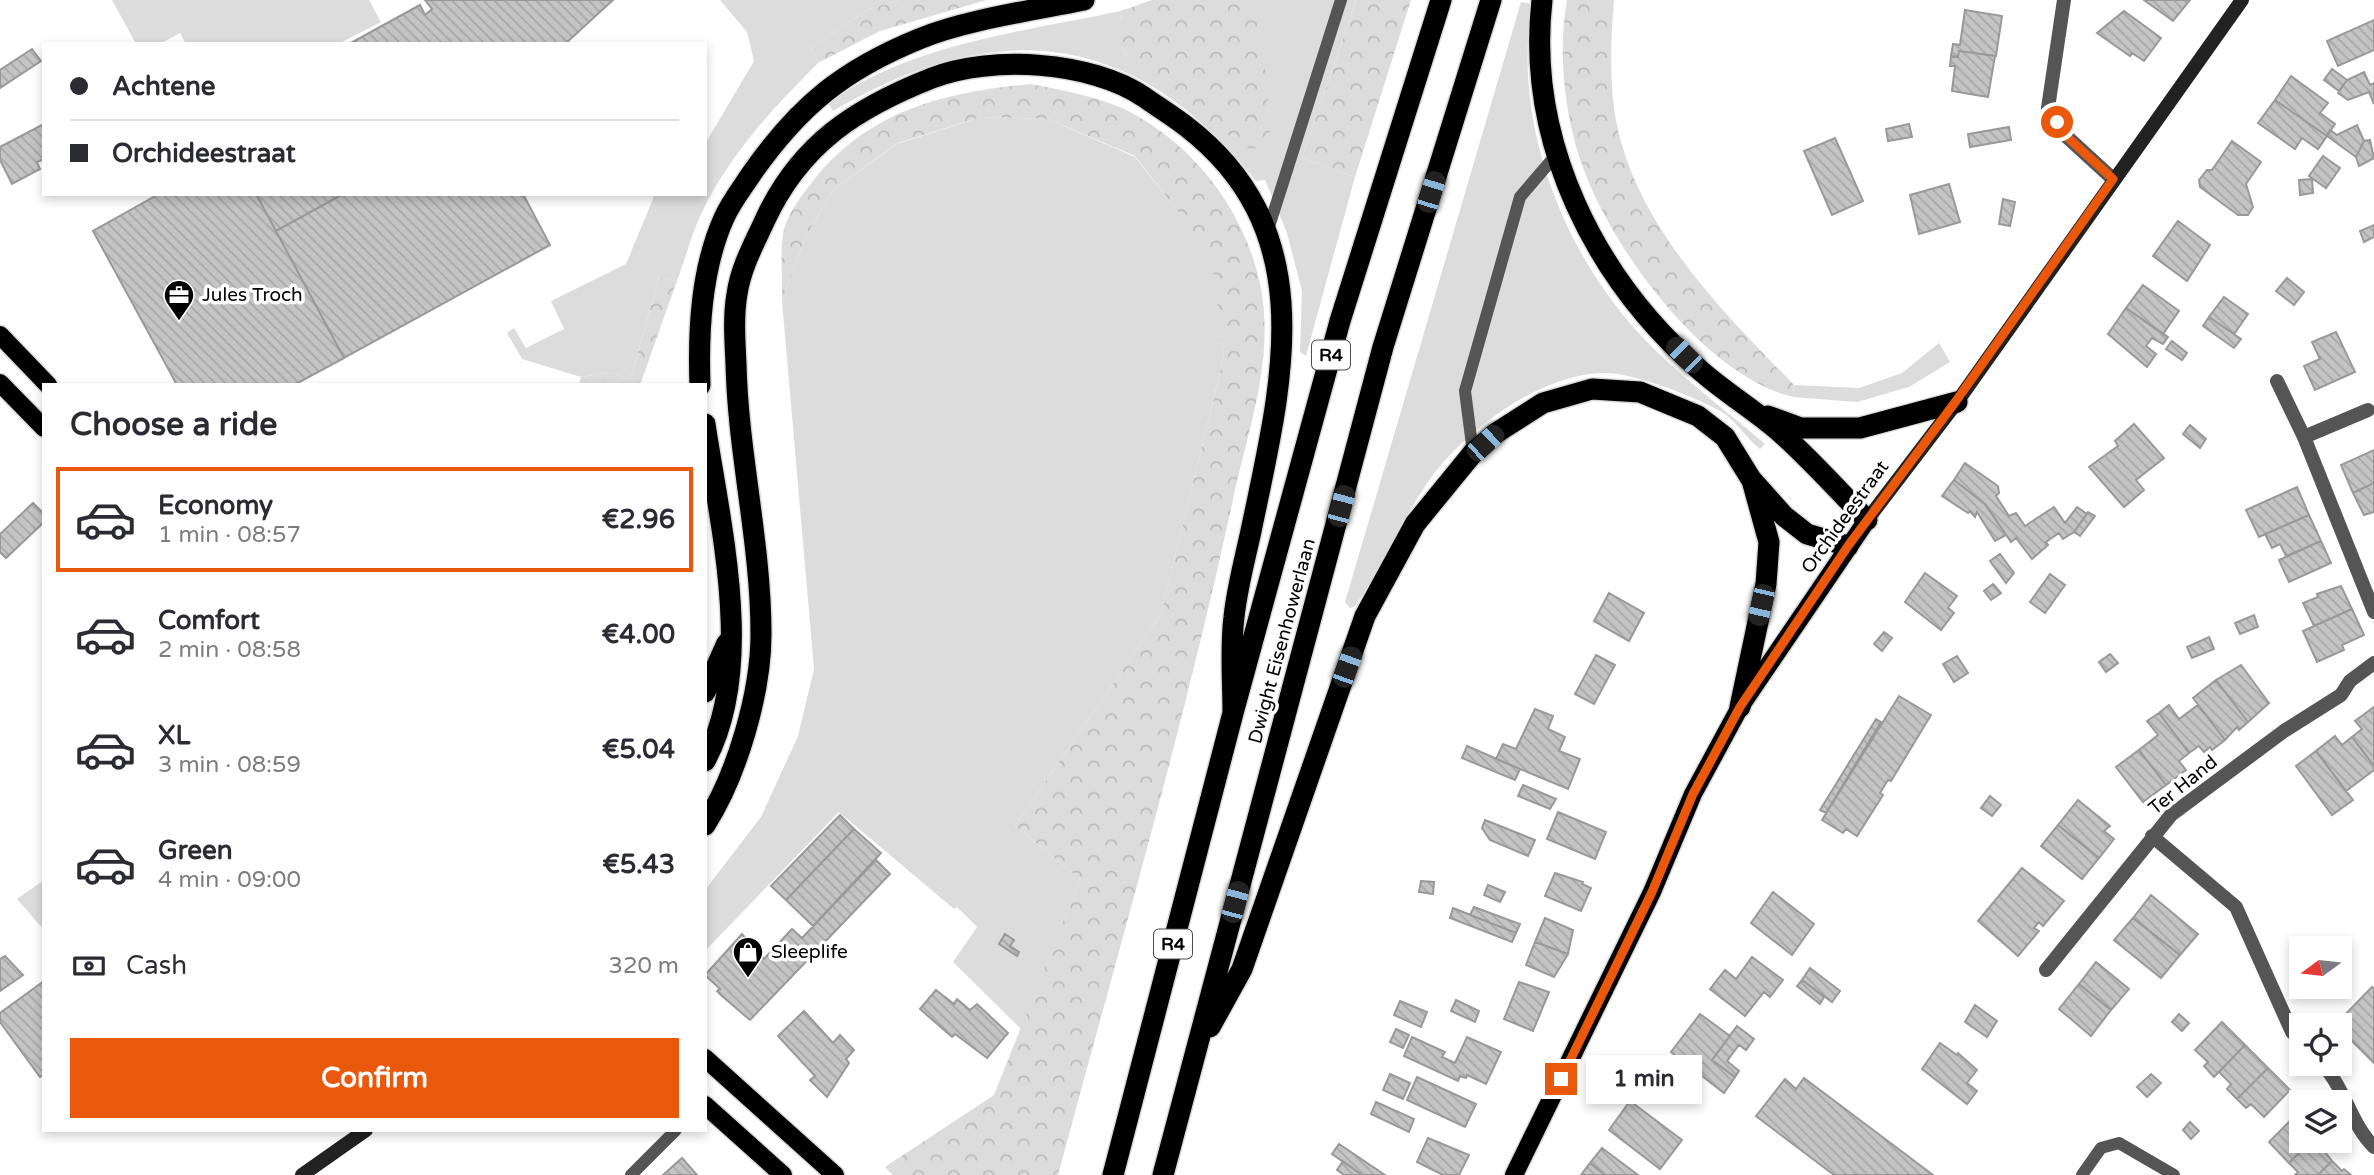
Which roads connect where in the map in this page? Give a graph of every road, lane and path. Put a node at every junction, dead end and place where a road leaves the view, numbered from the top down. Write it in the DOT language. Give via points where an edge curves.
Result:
graph roads {
  1 [pos="1084,0"];
  2 [pos="1341,0"];
  3 [pos="1441,0"];
  4 [pos="1491,0"];
  5 [pos="1542,0"];
  6 [pos="2064,0"];
  7 [pos="2242,0"];
  8 [pos="1556,155"];
  9 [pos="2113,179"];
  10 [pos="1267,234"];
  11 [pos="0,335"];
  12 [pos="2277,381"];
  13 [pos="0,383"];
  14 [pos="46,383"];
  15 [pos="700,383"];
  16 [pos="1956,401"];
  17 [pos="1750,409"];
  18 [pos="2368,410"];
  19 [pos="42,426"];
  20 [pos="707,437"];
  21 [pos="2304,437"];
  22 [pos="1473,453"];
  23 [pos="1751,479"];
  24 [pos="1867,520"];
  25 [pos="1848,546"];
  26 [pos="2374,612"];
  27 [pos="731,635"];
  28 [pos="2374,663"];
  29 [pos="707,688"];
  30 [pos="1740,707"];
  31 [pos="1233,713"];
  32 [pos="707,755"];
  33 [pos="707,821"];
  34 [pos="2152,836"];
  35 [pos="2046,970"];
  36 [pos="2289,1025"];
  37 [pos="707,1060"];
  38 [pos="1192,1060"];
  39 [pos="2332,1076"];
  40 [pos="707,1107"];
  41 [pos="363,1132"];
  42 [pos="674,1132"];
  43 [pos="2374,1147"];
  44 [pos="302,1175"];
  45 [pos="631,1175"];
  46 [pos="783,1175"];
  47 [pos="835,1175"];
  48 [pos="1113,1175"];
  49 [pos="1163,1175"];
  50 [pos="1514,1175"];
  51 [pos="2082,1175"];
  52 [pos="2174,1175"];
  1 -- 15 [label="highway" via="920,38 818,95 790,123 724,217 711,257 698,337"];
  2 -- 10 [label="lane"];
  3 -- 31 [label="highway, Dwight Eisenhowerlaan / R4" via="1340,321"];
  4 -- 38 [label="highway, Dwight Eisenhowerlaan / R4" via="1383,347"];
  5 -- 8 [label="highway" via="1538,36 1543,97"];
  6 -- 9 [label="street" via="2048,108 2066,136"];
  7 -- 9 [label="street, Orchideestraat"];
  8 -- 17 [label="highway" via="1579,215 1617,280 1700,371"];
  8 -- 22 [label="lane" via="1520,197 1465,391"];
  9 -- 16 [label="street, Orchideestraat"];
  10 -- 31 [label="highway" via="1282,290 1285,338 1266,461 1233,618"];
  10 -- 33 [label="highway" via="1253,202 1227,166 1189,128 1136,92 1074,69 1003,62 938,75 869,105 822,139 780,187 743,268 736,296 737,401 756,544 761,638 749,718"];
  11 -- 14 [label="main road"];
  12 -- 21 [label="street"];
  13 -- 19 [label="main road"];
  16 -- 17 [label="highway" via="1860,428 1801,428"];
  16 -- 24 [label="street, Orchideestraat"];
  17 -- 24 [label="highway" via="1780,432"];
  18 -- 21 [label="street"];
  20 -- 27 [label="highway"];
  21 -- 26 [label="street"];
  22 -- 23 [label="highway" via="1543,403 1592,389 1640,392 1698,416 1725,437"];
  22 -- 38 [label="highway" via="1415,524 1365,616 1242,969"];
  23 -- 25 [label="highway" via="1807,534"];
  23 -- 30 [label="highway" via="1769,542 1766,584"];
  24 -- 25 [label="main road, Orchideestraat"];
  25 -- 30 [label="main road, Orchideestraat"];
  27 -- 29 [label="highway"];
  27 -- 32 [label="highway" via="727,692"];
  28 -- 34 [label="street, Ter Hand" via="2350,681 2341,695 2196,796"];
  30 -- 50 [label="main road, Orchideestraat" via="1693,794 1637,925"];
  31 -- 48 [label="highway, Dwight Eisenhowerlaan / R4"];
  34 -- 35 [label="street, Ter Hand"];
  34 -- 36 [label="street" via="2236,907"];
  37 -- 47 [label="main road"];
  38 -- 49 [label="highway, Dwight Eisenhowerlaan / R4"];
  39 -- 43 [label="street" via="2359,1132"];
  40 -- 46 [label="main road"];
  41 -- 44 [label="street"];
  42 -- 45 [label="lane"];
  51 -- 52 [label="lane" via="2101,1148 2119,1143"];
}
